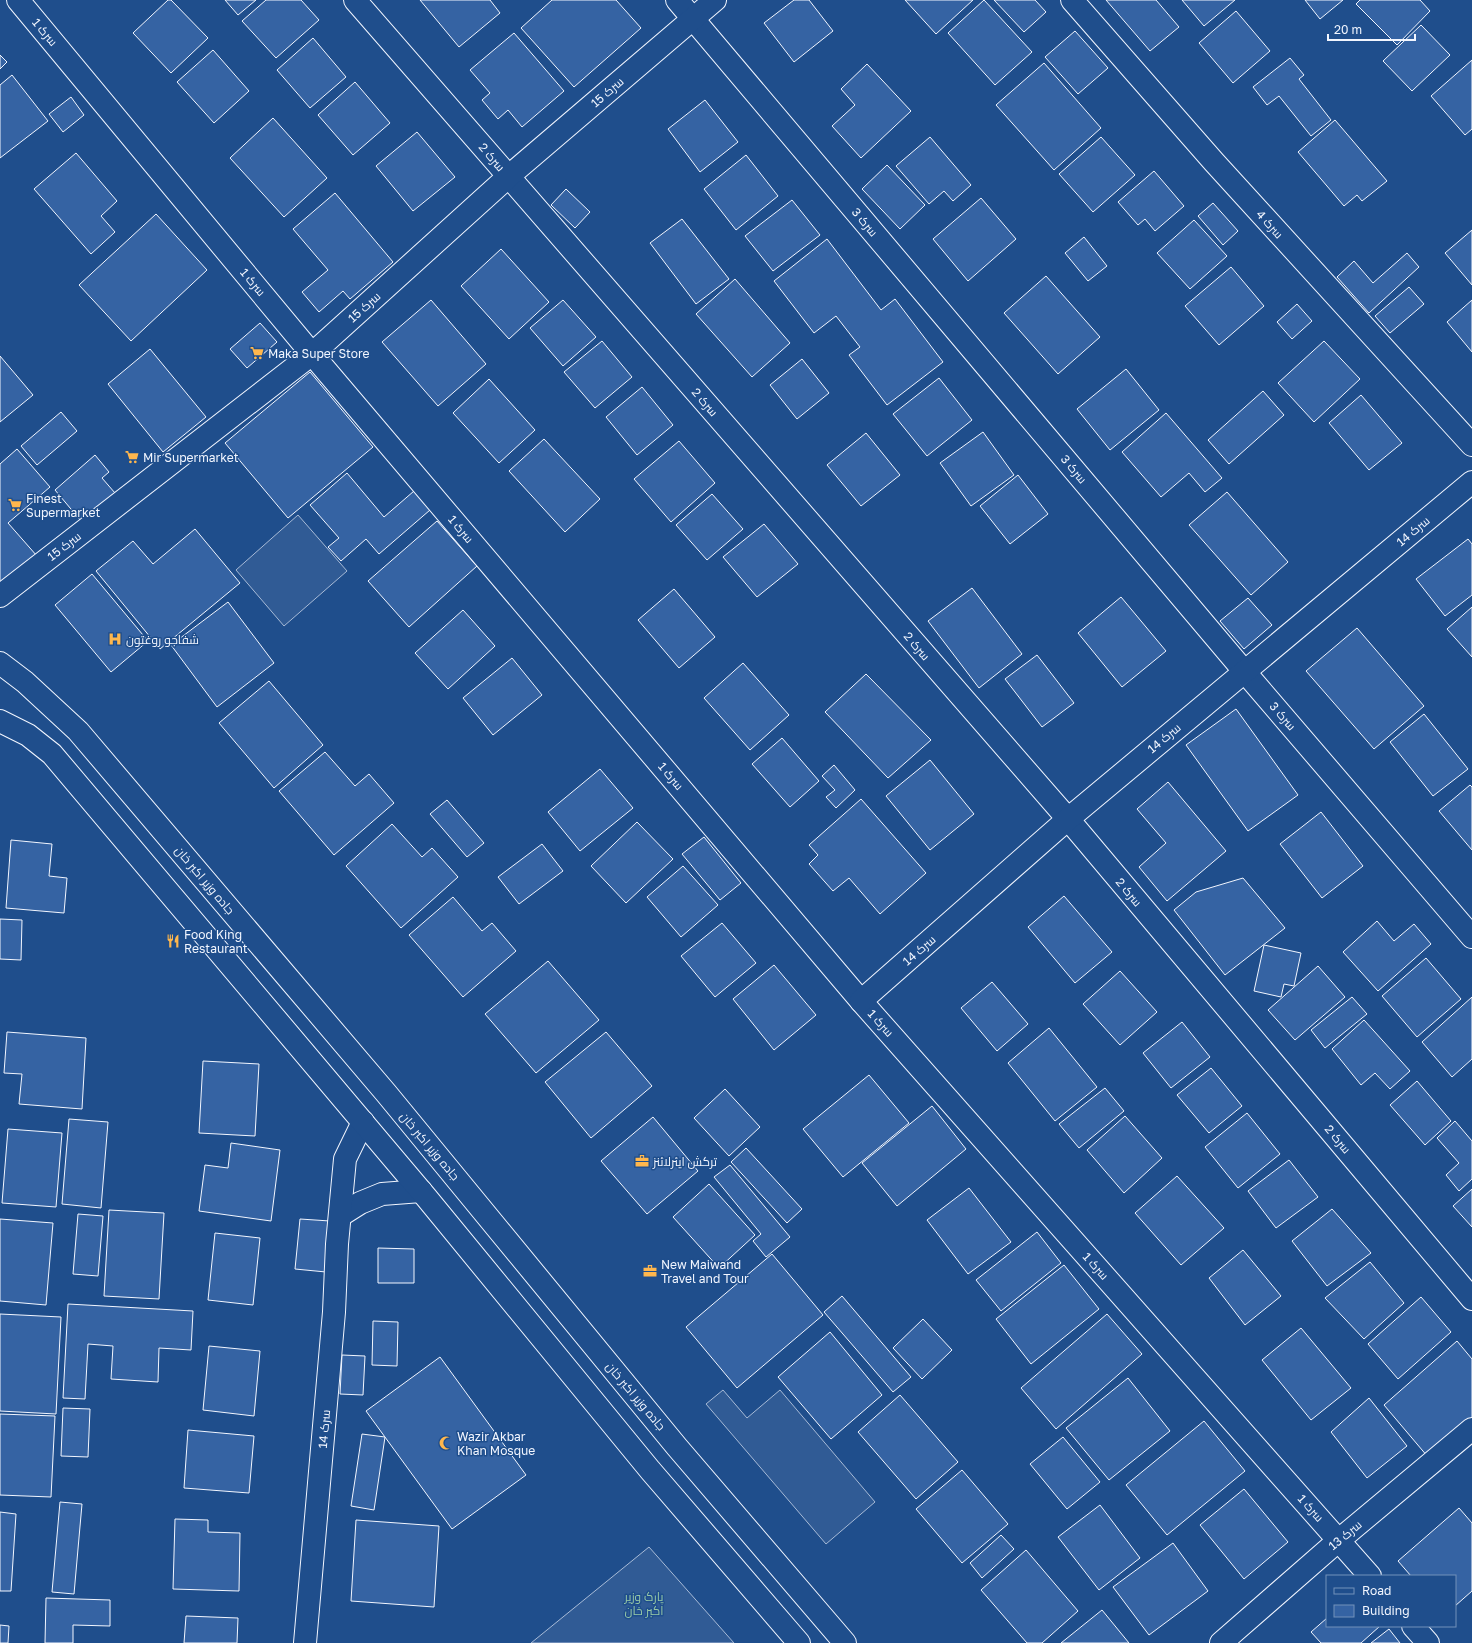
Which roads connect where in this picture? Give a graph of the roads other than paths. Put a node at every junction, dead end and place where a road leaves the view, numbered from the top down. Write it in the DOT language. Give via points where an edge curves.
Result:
graph roads {
  1 [pos="18,0"];
  2 [pos="355,0"];
  3 [pos="677,0"];
  4 [pos="715,0"];
  5 [pos="1072,0"];
  6 [pos="693,18"];
  7 [pos="508,176"];
  8 [pos="312,354"];
  9 [pos="1472,445"];
  10 [pos="1472,482"];
  11 [pos="0,596"];
  12 [pos="0,663"];
  13 [pos="1244,671"];
  14 [pos="0,721"];
  15 [pos="1068,819"];
  16 [pos="1472,937"];
  17 [pos="861,1001"];
  18 [pos="363,1122"];
  19 [pos="421,1191"];
  20 [pos="341,1214"];
  21 [pos="1472,1299"];
  22 [pos="1472,1429"];
  23 [pos="1339,1540"];
  24 [pos="1369,1575"];
  25 [pos="1414,1627"];
  26 [pos="305,1643"];
  27 [pos="799,1643"];
  28 [pos="845,1643"];
  29 [pos="1221,1643"];
  30 [pos="1428,1643"];
  1 -- 8 [label="street, سرک 1"];
  2 -- 7 [label="street, سرک 2"];
  3 -- 6 [label="street, سرک 3"];
  4 -- 6 [label="street, سرک 15"];
  5 -- 9 [label="street, سرک 4" via="1219,168"];
  6 -- 7 [label="street, سرک 15"];
  6 -- 13 [label="street, سرک 3"];
  7 -- 8 [label="street, سرک 15"];
  7 -- 15 [label="street, سرک 2"];
  8 -- 11 [label="street, سرک 15"];
  8 -- 17 [label="street, سرک 1"];
  10 -- 13 [label="street, سرک 14"];
  12 -- 28 [label="street, جاده وزیر اکبر خان" via="78,730 381,1087 678,1447"];
  13 -- 15 [label="street, سرک 14"];
  13 -- 16 [label="street, سرک 3"];
  14 -- 18 [label="street" via="28,735 52,754"];
  15 -- 17 [label="street, سرک 14"];
  15 -- 21 [label="street, سرک 2"];
  17 -- 23 [label="street, سرک 1"];
  18 -- 19 [label="street"];
  18 -- 20 [label="street, سرک 14" via="345,1159"];
  19 -- 20 [label="street" via="382,1194"];
  19 -- 27 [label="street" via="650,1470"];
  20 -- 26 [label="street, سرک 14"];
  22 -- 23 [label="street, سرک 13"];
  23 -- 24 [label="street, سرک 1"];
  23 -- 29 [label="street, سرک 13"];
  25 -- 30 [label="street"];
}
